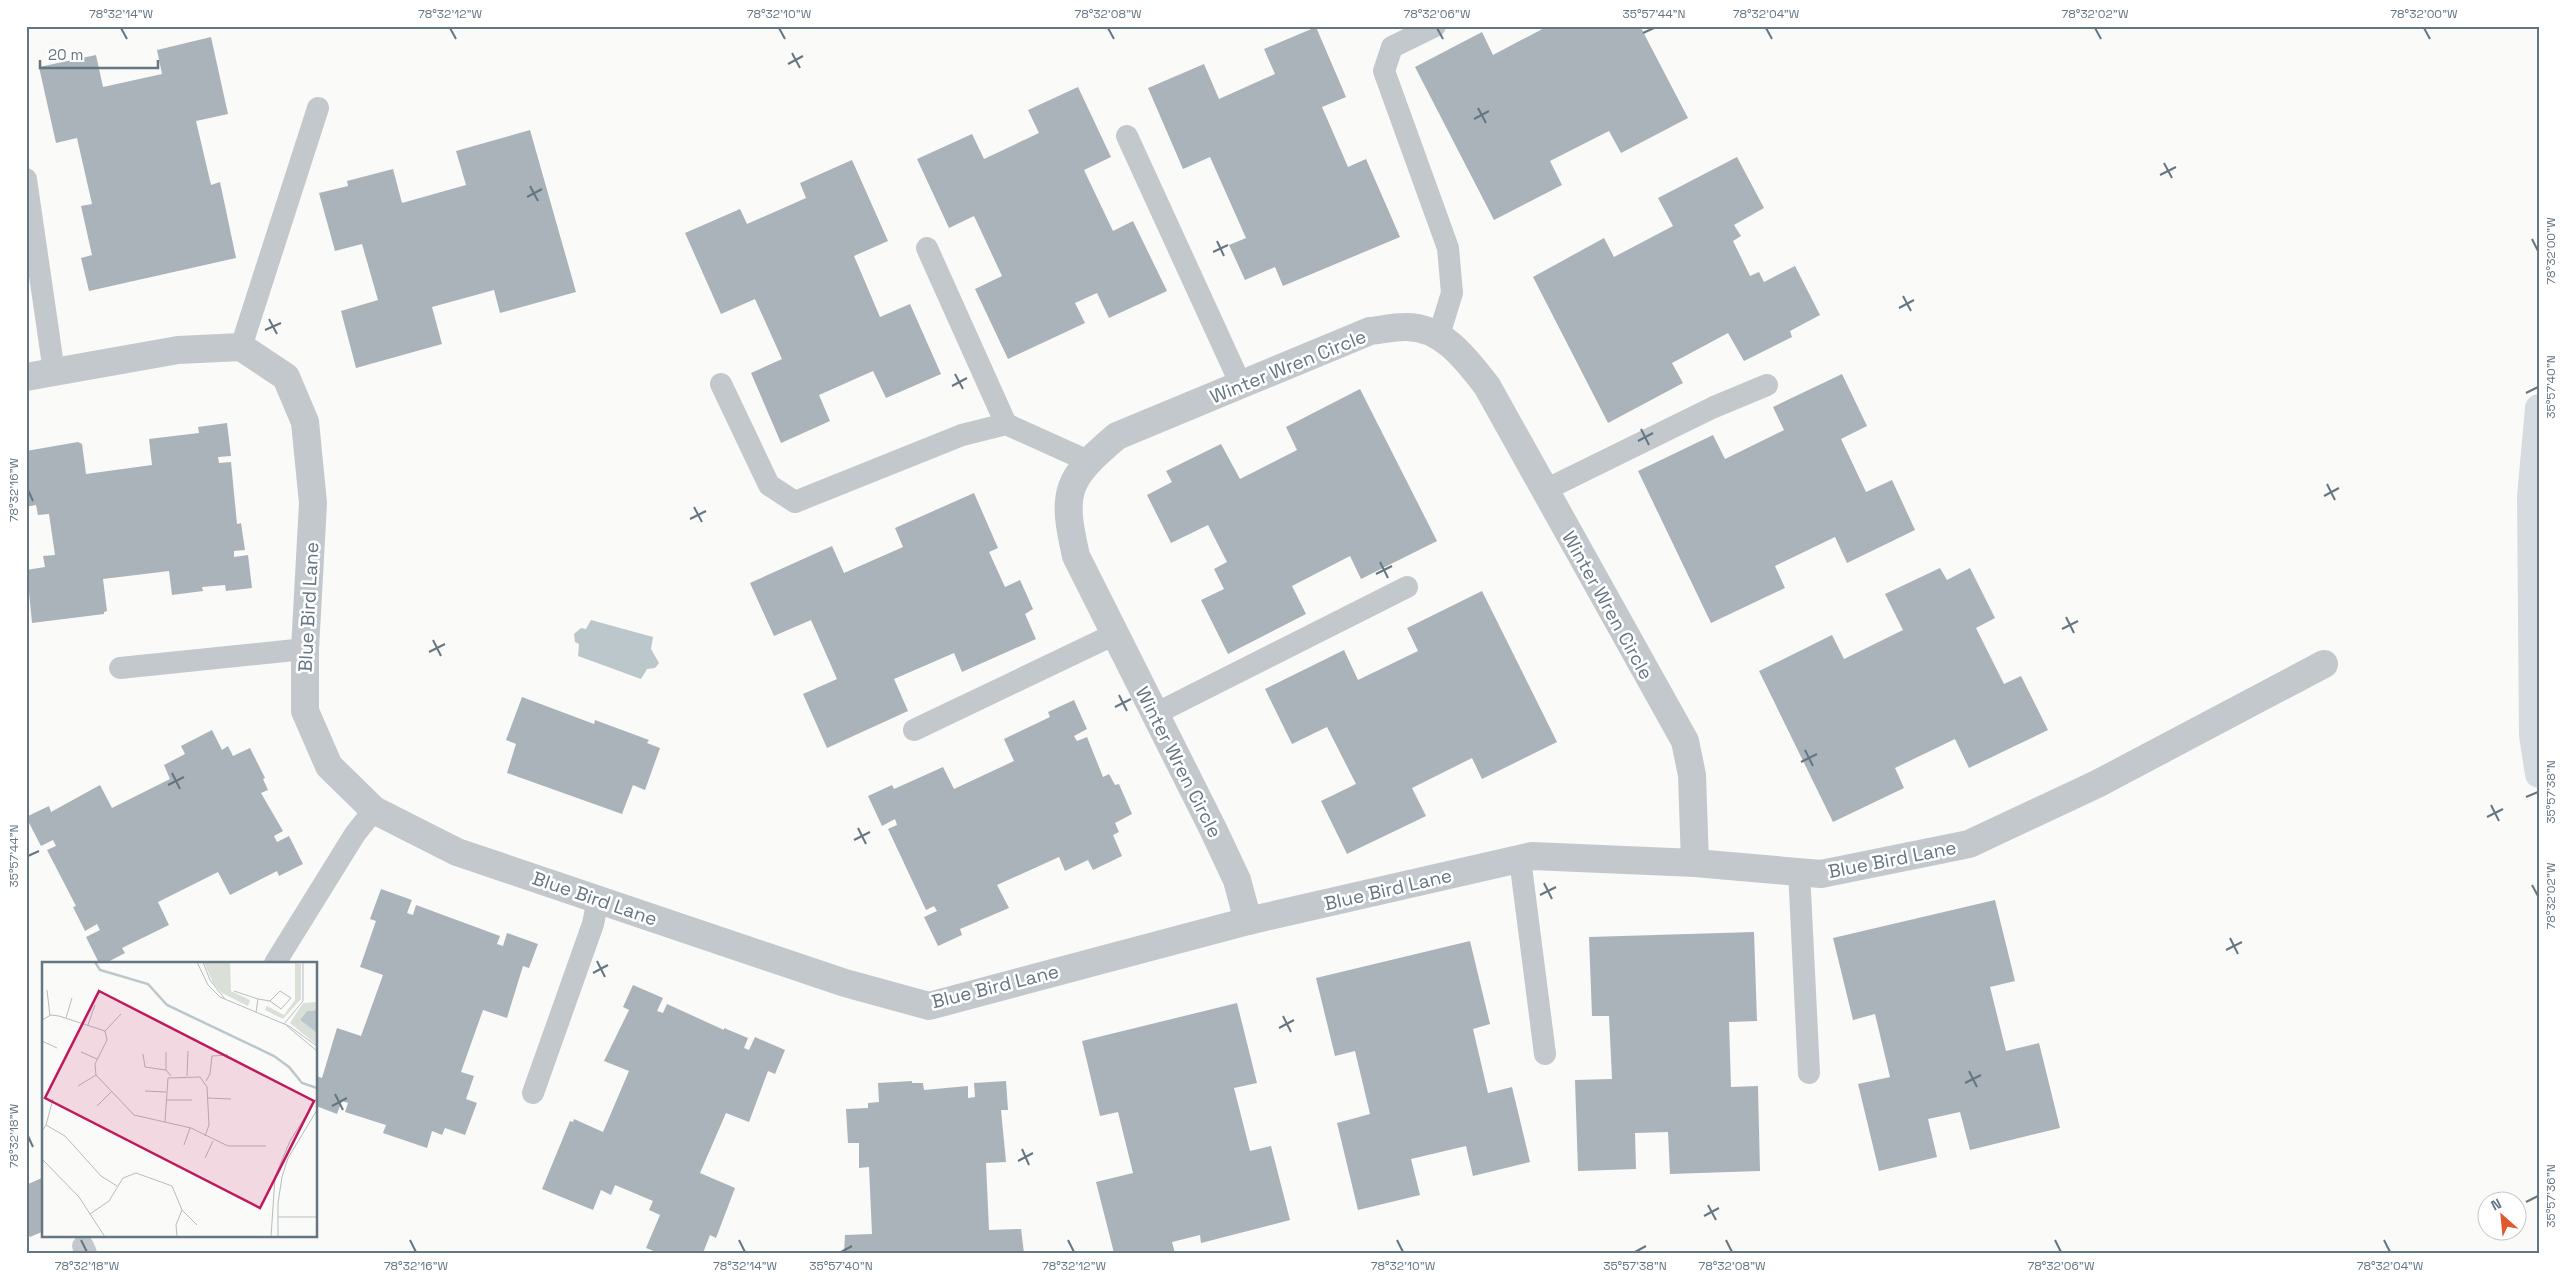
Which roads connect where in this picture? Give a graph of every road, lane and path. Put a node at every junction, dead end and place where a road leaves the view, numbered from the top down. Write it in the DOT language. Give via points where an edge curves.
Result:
graph roads {
  1 [pos="1435,26"];
  2 [pos="318,108"];
  3 [pos="1127,136"];
  4 [pos="26,180"];
  5 [pos="927,248"];
  6 [pos="1439,335"];
  7 [pos="241,347"];
  8 [pos="54,372"];
  9 [pos="26,377"];
  10 [pos="721,384"];
  11 [pos="1241,385"];
  12 [pos="1767,385"];
  13 [pos="2539,408"];
  14 [pos="1006,424"];
  15 [pos="1088,460"];
  16 [pos="1545,490"];
  17 [pos="1407,586"];
  18 [pos="1115,634"];
  19 [pos="305,649"];
  20 [pos="2324,664"];
  21 [pos="120,668"];
  22 [pos="1155,714"];
  23 [pos="914,730"];
  24 [pos="2539,774"];
  25 [pos="374,810"];
  26 [pos="1520,859"];
  27 [pos="1695,863"];
  28 [pos="1799,871"];
  29 [pos="598,899"];
  30 [pos="1248,921"];
  31 [pos="276,962"];
  32 [pos="1545,1054"];
  33 [pos="1809,1073"];
  34 [pos="533,1094"];
  1 -- 6 [label="lane" via="1392,47 1384,71 1448,248 1452,293"];
  2 -- 7 [label="lane"];
  3 -- 11 [label="lane"];
  4 -- 8 [label="lane"];
  5 -- 14 [label="lane"];
  6 -- 11 [label="street, Winter Wren Circle" via="1406,327 1370,331"];
  6 -- 16 [label="street, Winter Wren Circle" via="1465,358 1487,386"];
  7 -- 8 [label="street" via="178,350"];
  7 -- 19 [label="street, Blue Bird Lane" via="286,377 305,422 313,503"];
  8 -- 9 [label="street"];
  10 -- 14 [label="lane" via="769,485 796,502 962,435"];
  11 -- 15 [label="street, Winter Wren Circle" via="1117,436"];
  12 -- 16 [label="lane" via="1714,407"];
  13 -- 24 [label="main road" via="2531,497 2534,735"];
  14 -- 15 [label="lane"];
  15 -- 18 [label="street, Winter Wren Circle" via="1070,488 1068,519 1076,556"];
  16 -- 27 [label="street, Winter Wren Circle" via="1684,741 1692,775"];
  17 -- 22 [label="lane"];
  18 -- 22 [label="street, Winter Wren Circle"];
  18 -- 23 [label="lane"];
  19 -- 21 [label="lane"];
  19 -- 25 [label="street, Blue Bird Lane" via="305,711 329,766"];
  20 -- 28 [label="street, Blue Bird Lane" via="2097,784 1970,844 1821,874"];
  22 -- 30 [label="street, Winter Wren Circle" via="1237,880"];
  25 -- 29 [label="street, Blue Bird Lane" via="457,852"];
  25 -- 31 [label="lane" via="355,834"];
  26 -- 27 [label="street, Blue Bird Lane" via="1532,856"];
  26 -- 30 [label="street, Blue Bird Lane"];
  26 -- 32 [label="lane"];
  27 -- 28 [label="street, Blue Bird Lane"];
  28 -- 33 [label="lane"];
  29 -- 30 [label="street, Blue Bird Lane" via="845,983 928,1006"];
  29 -- 34 [label="lane" via="593,924"];
}
